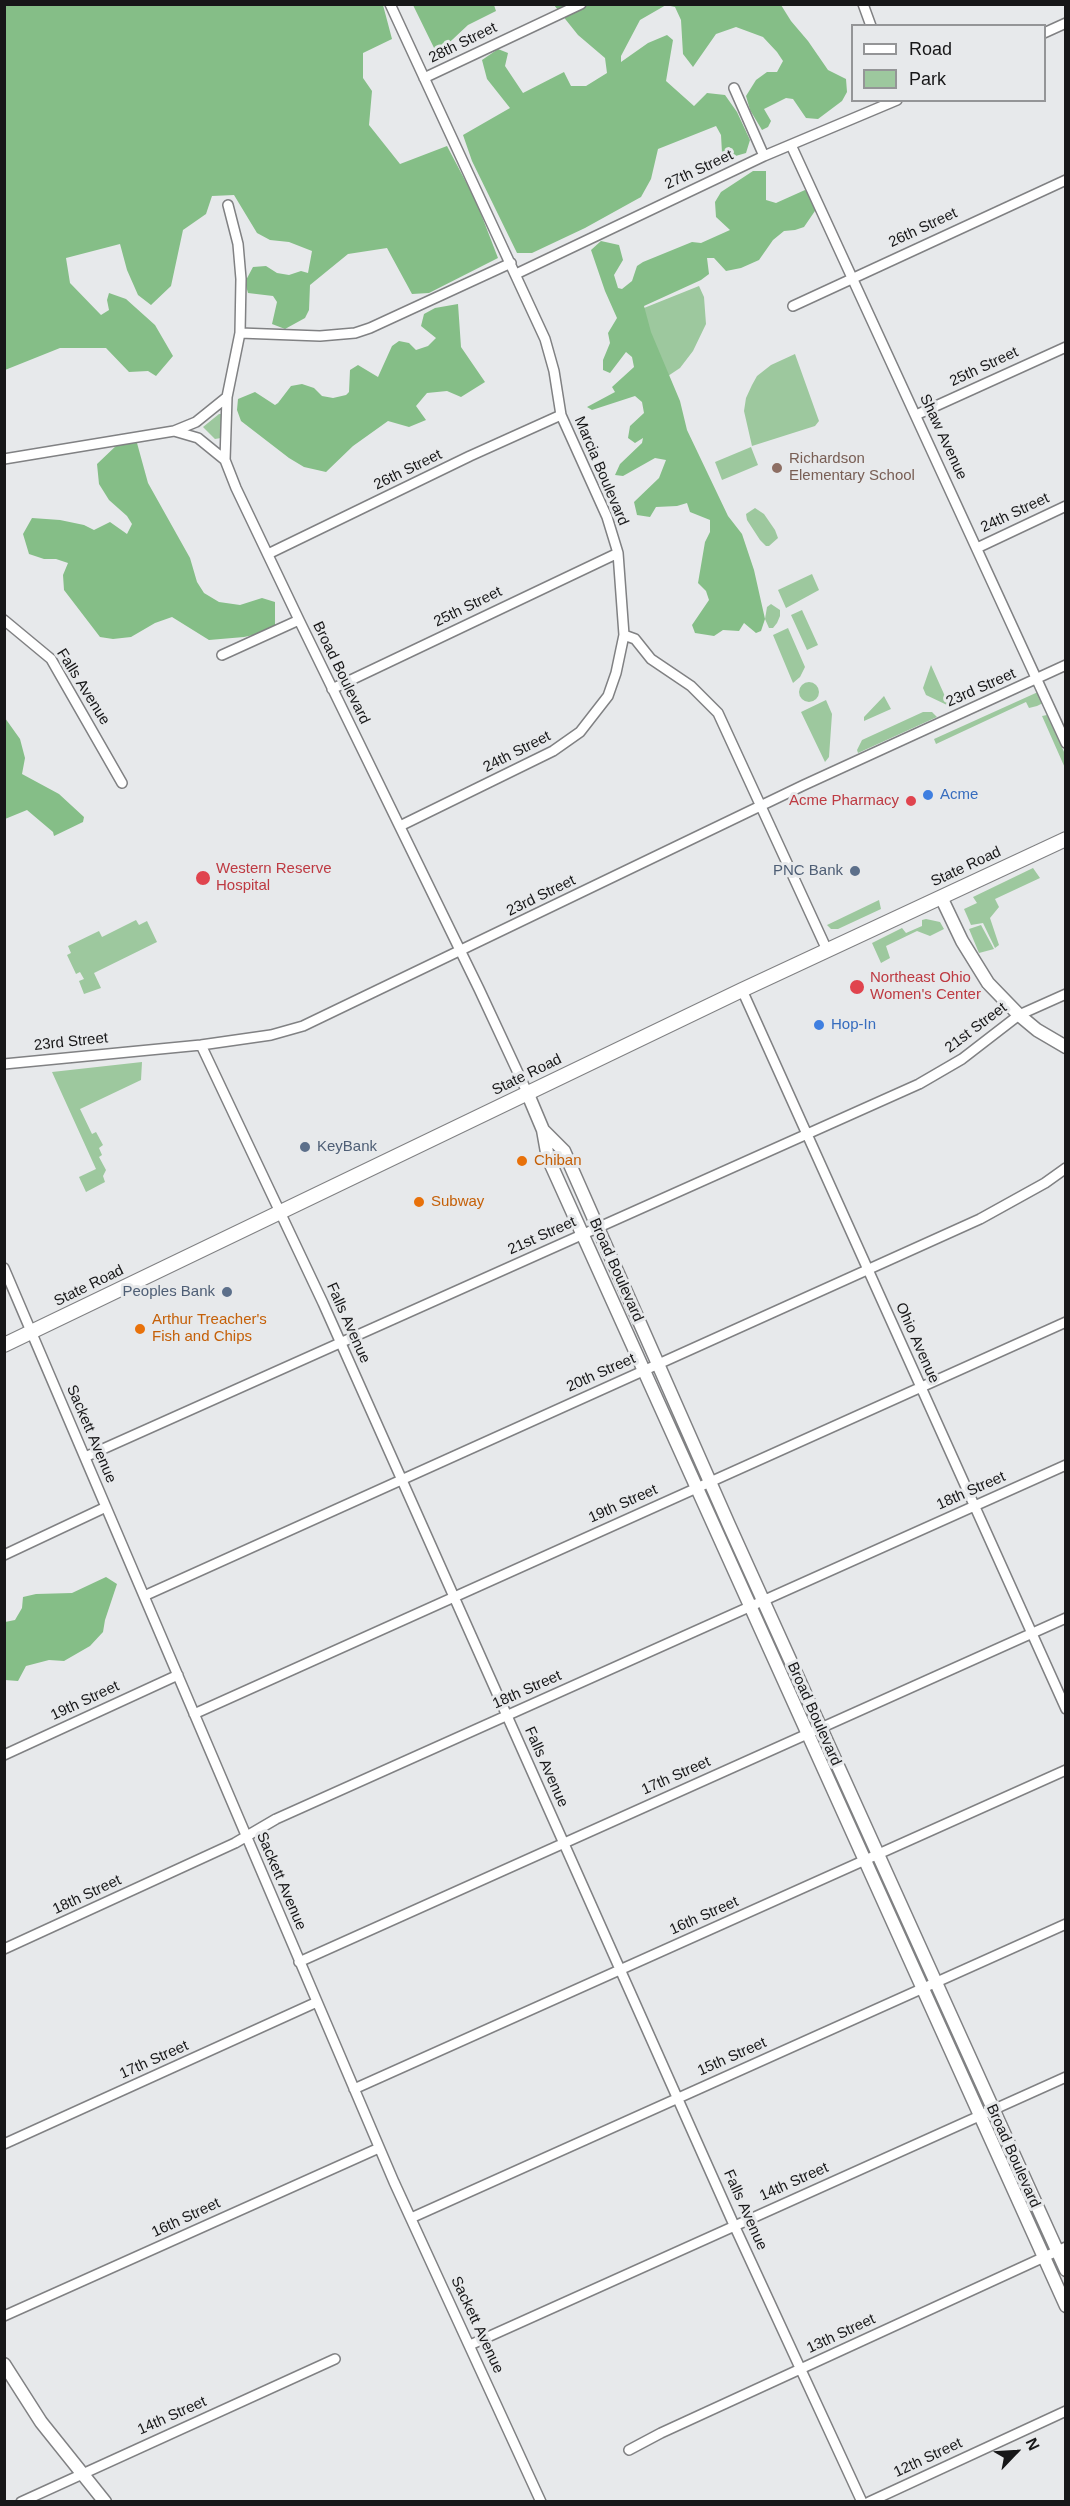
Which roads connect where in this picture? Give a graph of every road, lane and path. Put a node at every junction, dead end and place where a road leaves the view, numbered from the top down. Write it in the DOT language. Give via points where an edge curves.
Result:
graph roads {
  1 [pos="390,4"];
  2 [pos="581,4"];
  3 [pos="863,4"];
  4 [pos="1065,23"];
  5 [pos="870,24"];
  6 [pos="1046,32"];
  7 [pos="424,78"];
  8 [pos="734,88"];
  9 [pos="892,102"];
  10 [pos="791,145"];
  11 [pos="764,156"];
  12 [pos="1065,180"];
  13 [pos="228,205"];
  14 [pos="511,263"];
  15 [pos="516,274"];
  16 [pos="853,277"];
  17 [pos="794,306"];
  18 [pos="240,333"];
  19 [pos="1065,347"];
  20 [pos="227,397"];
  21 [pos="916,415"];
  22 [pos="561,416"];
  23 [pos="174,431"];
  24 [pos="4,459"];
  25 [pos="225,460"];
  26 [pos="1065,506"];
  27 [pos="977,548"];
  28 [pos="618,553"];
  29 [pos="268,554"];
  30 [pos="4,620"];
  31 [pos="299,620"];
  32 [pos="624,635"];
  33 [pos="222,655"];
  34 [pos="1065,665"];
  35 [pos="1037,679"];
  36 [pos="332,689"];
  37 [pos="1065,743"];
  38 [pos="122,783"];
  39 [pos="761,807"];
  40 [pos="400,826"];
  41 [pos="1065,839"];
  42 [pos="941,897"];
  43 [pos="827,950"];
  44 [pos="460,952"];
  45 [pos="742,990"];
  46 [pos="1065,994"];
  47 [pos="1019,1015"];
  48 [pos="201,1045"];
  49 [pos="1065,1047"];
  50 [pos="4,1065"];
  51 [pos="526,1092"];
  52 [pos="543,1130"];
  53 [pos="807,1134"];
  54 [pos="1065,1167"];
  55 [pos="281,1212"];
  56 [pos="597,1228"];
  57 [pos="584,1234"];
  58 [pos="4,1268"];
  59 [pos="868,1270"];
  60 [pos="1065,1322"];
  61 [pos="31,1332"];
  62 [pos="341,1343"];
  63 [pos="4,1345"];
  64 [pos="658,1364"];
  65 [pos="644,1370"];
  66 [pos="921,1388"];
  67 [pos="85,1457"];
  68 [pos="1065,1465"];
  69 [pos="401,1480"];
  70 [pos="711,1481"];
  71 [pos="697,1487"];
  72 [pos="974,1506"];
  73 [pos="106,1507"];
  74 [pos="4,1555"];
  75 [pos="144,1596"];
  76 [pos="454,1596"];
  77 [pos="763,1599"];
  78 [pos="749,1606"];
  79 [pos="1065,1618"];
  80 [pos="1031,1633"];
  81 [pos="178,1675"];
  82 [pos="1065,1709"];
  83 [pos="194,1714"];
  84 [pos="507,1715"];
  85 [pos="821,1727"];
  86 [pos="806,1734"];
  87 [pos="4,1755"];
  88 [pos="1065,1770"];
  89 [pos="246,1835"];
  90 [pos="563,1843"];
  91 [pos="877,1855"];
  92 [pos="863,1861"];
  93 [pos="1065,1924"];
  94 [pos="4,1949"];
  95 [pos="299,1962"];
  96 [pos="621,1970"];
  97 [pos="934,1982"];
  98 [pos="920,1988"];
  99 [pos="317,2002"];
  100 [pos="1065,2077"];
  101 [pos="354,2089"];
  102 [pos="678,2098"];
  103 [pos="992,2110"];
  104 [pos="978,2116"];
  105 [pos="4,2144"];
  106 [pos="379,2148"];
  107 [pos="411,2218"];
  108 [pos="735,2225"];
  109 [pos="1061,2249"];
  110 [pos="1043,2257"];
  111 [pos="1065,2270"];
  112 [pos="1065,2306"];
  113 [pos="4,2316"];
  114 [pos="470,2345"];
  115 [pos="334,2359"];
  116 [pos="4,2364"];
  117 [pos="800,2369"];
  118 [pos="1065,2411"];
  119 [pos="629,2450"];
  120 [pos="82,2474"];
  121 [pos="21,2502"];
  122 [pos="105,2502"];
  123 [pos="541,2502"];
  124 [pos="862,2502"];
  125 [pos="869,2502"];
  1 -- 7 [label="street, Marcia Boulevard"];
  2 -- 7 [label="street, 28th Street"];
  3 -- 5 [label="street"];
  4 -- 6 [label="street"];
  7 -- 14 [label="street, Marcia Boulevard"];
  8 -- 11 [label="street"];
  9 -- 10 [label="street, 27th Street"];
  10 -- 11 [label="street, 27th Street"];
  10 -- 16 [label="street, Shaw Avenue"];
  11 -- 15 [label="street, 27th Street"];
  12 -- 16 [label="street, 26th Street"];
  13 -- 18 [label="street, Broad Boulevard" via="240,261"];
  14 -- 15 [label="street, Marcia Boulevard"];
  14 -- 18 [label="street" via="355,333"];
  15 -- 22 [label="street, Marcia Boulevard" via="545,339"];
  16 -- 17 [label="street, 26th Street"];
  16 -- 21 [label="street, Shaw Avenue"];
  18 -- 20 [label="street, Broad Boulevard"];
  19 -- 21 [label="street, 25th Street"];
  20 -- 23 [label="street" via="196,422"];
  20 -- 25 [label="street, Broad Boulevard"];
  21 -- 27 [label="street, Shaw Avenue"];
  22 -- 28 [label="street, Marcia Boulevard" via="607,518"];
  22 -- 29 [label="street, 26th Street"];
  23 -- 24 [label="street"];
  23 -- 25 [label="street" via="198,438"];
  25 -- 29 [label="street, Broad Boulevard"];
  26 -- 27 [label="street, 24th Street"];
  27 -- 35 [label="street, Shaw Avenue"];
  28 -- 32 [label="street, Marcia Boulevard"];
  28 -- 36 [label="street, 25th Street"];
  29 -- 31 [label="street, Broad Boulevard"];
  30 -- 38 [label="street, Falls Avenue" via="51,659"];
  31 -- 33 [label="street"];
  31 -- 36 [label="street, Broad Boulevard"];
  32 -- 39 [label="street" via="635,639 651,659 709,702 722,720"];
  32 -- 40 [label="street, 24th Street" via="608,696 580,732 553,751"];
  34 -- 35 [label="street, 23rd Street"];
  35 -- 37 [label="street, Shaw Avenue"];
  35 -- 39 [label="street, 23rd Street"];
  36 -- 40 [label="street, Broad Boulevard"];
  39 -- 43 [label="street"];
  39 -- 44 [label="street, 23rd Street"];
  40 -- 44 [label="street, Broad Boulevard"];
  41 -- 42 [label="main road, State Road"];
  42 -- 43 [label="main road, State Road"];
  42 -- 47 [label="main road" via="978,969"];
  43 -- 45 [label="main road, State Road"];
  44 -- 48 [label="street, 23rd Street" via="303,1026"];
  44 -- 51 [label="street, Broad Boulevard"];
  45 -- 51 [label="main road, State Road"];
  45 -- 53 [label="street, Ohio Avenue"];
  46 -- 47 [label="street, 21st Street"];
  47 -- 49 [label="main road"];
  47 -- 53 [label="street, 21st Street" via="934,1076"];
  48 -- 50 [label="street, 23rd Street"];
  48 -- 55 [label="street, Falls Avenue"];
  51 -- 52 [label="main road, Broad Boulevard"];
  51 -- 55 [label="main road, State Road"];
  52 -- 56 [label="main road, Broad Boulevard" via="564,1150"];
  52 -- 57 [label="main road, Broad Boulevard" via="548,1158"];
  53 -- 56 [label="street, 21st Street"];
  53 -- 59 [label="street, Ohio Avenue"];
  54 -- 59 [label="street, 20th Street" via="1010,1205"];
  55 -- 61 [label="main road, State Road"];
  55 -- 62 [label="street, Falls Avenue"];
  56 -- 57 [label="street, 21st Street"];
  56 -- 64 [label="main road, Broad Boulevard"];
  57 -- 62 [label="street, 21st Street"];
  57 -- 65 [label="main road, Broad Boulevard"];
  58 -- 61 [label="street, Sackett Avenue"];
  59 -- 64 [label="street, 20th Street"];
  59 -- 66 [label="street, Ohio Avenue"];
  60 -- 66 [label="street, 19th Street"];
  61 -- 63 [label="main road, State Road"];
  61 -- 67 [label="street, Sackett Avenue"];
  62 -- 67 [label="street, 21st Street"];
  62 -- 69 [label="street, Falls Avenue"];
  64 -- 65 [label="street, 20th Street"];
  64 -- 70 [label="main road, Broad Boulevard"];
  65 -- 69 [label="street, 20th Street"];
  65 -- 71 [label="main road, Broad Boulevard"];
  66 -- 70 [label="street, 19th Street"];
  66 -- 72 [label="street, Ohio Avenue"];
  67 -- 73 [label="street, Sackett Avenue"];
  68 -- 72 [label="street, 18th Street"];
  69 -- 75 [label="street, 20th Street"];
  69 -- 76 [label="street, Falls Avenue"];
  70 -- 71 [label="street, 19th Street"];
  70 -- 77 [label="main road, Broad Boulevard"];
  71 -- 76 [label="street, 19th Street"];
  71 -- 78 [label="main road, Broad Boulevard"];
  72 -- 77 [label="street, 18th Street"];
  72 -- 80 [label="street, Ohio Avenue"];
  73 -- 74 [label="street"];
  73 -- 75 [label="street, Sackett Avenue"];
  75 -- 81 [label="street, Sackett Avenue"];
  76 -- 83 [label="street, 19th Street"];
  76 -- 84 [label="street, Falls Avenue"];
  77 -- 78 [label="street, 18th Street"];
  77 -- 85 [label="main road, Broad Boulevard"];
  78 -- 84 [label="street, 18th Street"];
  78 -- 86 [label="main road, Broad Boulevard"];
  79 -- 80 [label="street, 17th Street"];
  80 -- 82 [label="street, Ohio Avenue"];
  80 -- 85 [label="street, 17th Street"];
  81 -- 83 [label="street, Sackett Avenue"];
  81 -- 87 [label="street, 19th Street"];
  83 -- 89 [label="street, Sackett Avenue"];
  84 -- 89 [label="street, 18th Street"];
  84 -- 90 [label="street, Falls Avenue"];
  85 -- 86 [label="street, 17th Street"];
  85 -- 91 [label="main road, Broad Boulevard"];
  86 -- 90 [label="street, 17th Street"];
  86 -- 92 [label="main road, Broad Boulevard"];
  88 -- 91 [label="street, 16th Street"];
  89 -- 94 [label="street, 18th Street"];
  89 -- 95 [label="street, Sackett Avenue"];
  90 -- 95 [label="street, 17th Street"];
  90 -- 96 [label="street, Falls Avenue"];
  91 -- 92 [label="street, 16th Street"];
  91 -- 97 [label="main road, Broad Boulevard"];
  92 -- 96 [label="street, 16th Street"];
  92 -- 98 [label="main road, Broad Boulevard"];
  93 -- 97 [label="street, 15th Street"];
  95 -- 99 [label="street, Sackett Avenue"];
  96 -- 101 [label="street, 16th Street"];
  96 -- 102 [label="street, Falls Avenue"];
  97 -- 98 [label="street, 15th Street"];
  97 -- 103 [label="main road, Broad Boulevard"];
  98 -- 102 [label="street, 15th Street"];
  98 -- 104 [label="main road, Broad Boulevard"];
  99 -- 101 [label="street, Sackett Avenue"];
  99 -- 105 [label="street, 17th Street"];
  100 -- 103 [label="street, 14th Street"];
  101 -- 106 [label="street, Sackett Avenue"];
  102 -- 107 [label="street, 15th Street"];
  102 -- 108 [label="street, Falls Avenue"];
  103 -- 104 [label="street, 14th Street"];
  103 -- 109 [label="main road, Broad Boulevard"];
  104 -- 108 [label="street, 14th Street"];
  104 -- 110 [label="main road, Broad Boulevard"];
  106 -- 107 [label="street, Sackett Avenue"];
  106 -- 113 [label="street, 16th Street"];
  107 -- 114 [label="street, Sackett Avenue"];
  108 -- 114 [label="street, 14th Street"];
  108 -- 117 [label="street, Falls Avenue"];
  109 -- 110 [label="street, 13th Street"];
  109 -- 111 [label="main road, Broad Boulevard"];
  110 -- 112 [label="main road, Broad Boulevard"];
  110 -- 117 [label="street, 13th Street"];
  114 -- 123 [label="street, Sackett Avenue"];
  115 -- 120 [label="street, 14th Street"];
  116 -- 120 [label="main road" via="41,2422"];
  117 -- 119 [label="street, 13th Street"];
  117 -- 124 [label="street, Falls Avenue"];
  118 -- 125 [label="street, 12th Street"];
  120 -- 121 [label="street, 14th Street"];
  120 -- 122 [label="main road"];
}
